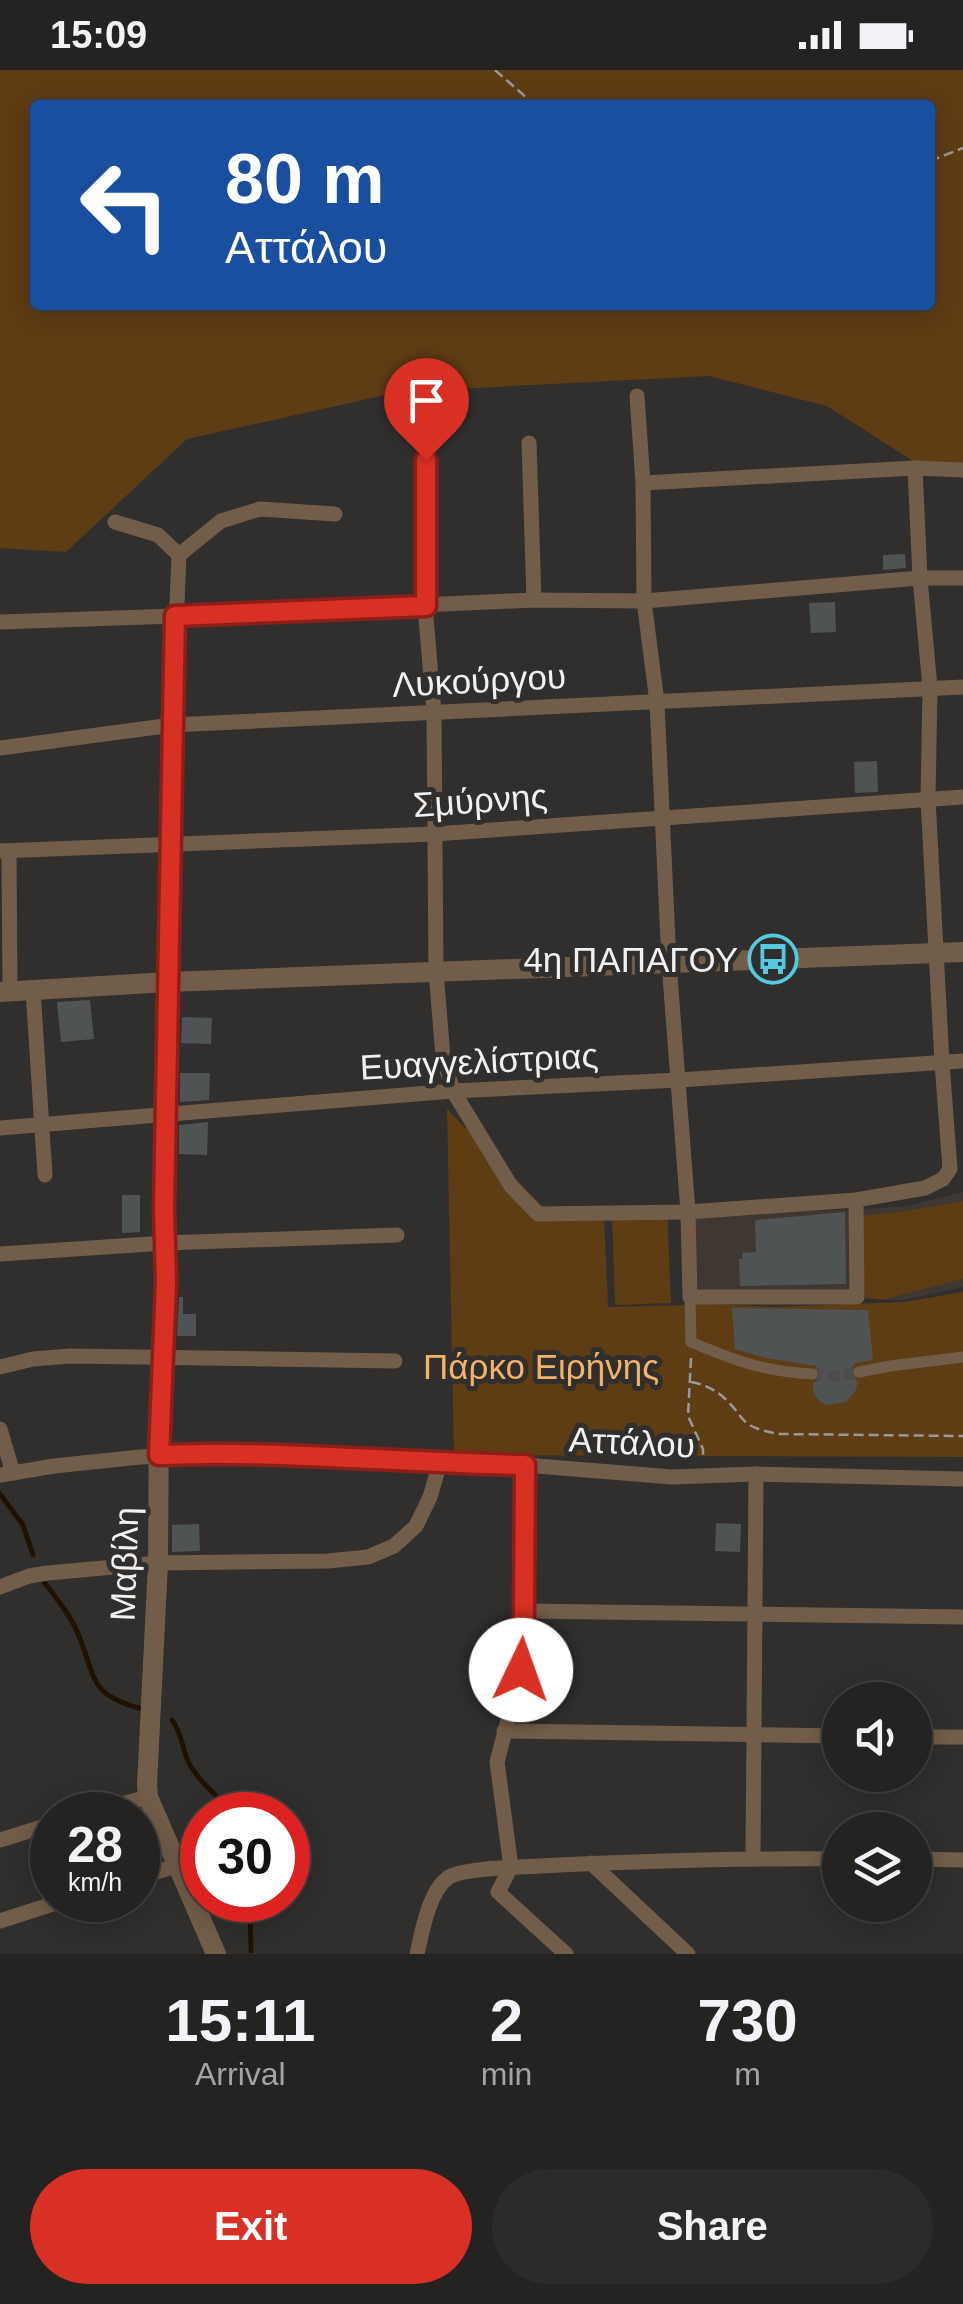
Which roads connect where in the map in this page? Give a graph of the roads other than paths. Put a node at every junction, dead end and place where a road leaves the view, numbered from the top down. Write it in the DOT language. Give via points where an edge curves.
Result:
graph roads {
  1 [pos="638,396"];
  2 [pos="426,424"];
  3 [pos="528,443"];
  4 [pos="914,468"];
  5 [pos="963,470"];
  6 [pos="643,484"];
  7 [pos="335,514"];
  8 [pos="115,522"];
  9 [pos="179,555"];
  10 [pos="920,578"];
  11 [pos="963,578"];
  12 [pos="534,600"];
  13 [pos="644,601"];
  14 [pos="426,606"];
  15 [pos="175,616"];
  16 [pos="0,622"];
  17 [pos="963,687"];
  18 [pos="930,688"];
  19 [pos="656,702"];
  20 [pos="434,712"];
  21 [pos="172,725"];
  22 [pos="0,748"];
  23 [pos="963,797"];
  24 [pos="928,800"];
  25 [pos="661,818"];
  26 [pos="434,834"];
  27 [pos="170,845"];
  28 [pos="4,851"];
  29 [pos="938,952"];
  30 [pos="963,952"];
  31 [pos="669,963"];
  32 [pos="436,972"];
  33 [pos="168,982"];
  34 [pos="33,990"];
  35 [pos="5,991"];
  36 [pos="963,1061"];
  37 [pos="942,1063"];
  38 [pos="679,1080"];
  39 [pos="453,1091"];
  40 [pos="166,1114"];
  41 [pos="41,1124"];
  42 [pos="0,1128"];
  43 [pos="44,1175"];
  44 [pos="856,1200"];
  45 [pos="688,1212"];
  46 [pos="397,1234"];
  47 [pos="165,1242"];
  48 [pos="0,1254"];
  49 [pos="690,1297"];
  50 [pos="161,1357"];
  51 [pos="963,1357"];
  52 [pos="396,1361"];
  53 [pos="0,1367"];
  54 [pos="860,1372"];
  55 [pos="812,1374"];
  56 [pos="0,1429"];
  57 [pos="159,1455"];
  58 [pos="440,1464"];
  59 [pos="525,1465"];
  60 [pos="7,1474"];
  61 [pos="756,1474"];
  62 [pos="963,1479"];
  63 [pos="158,1563"];
  64 [pos="0,1586"];
  65 [pos="524,1611"];
  66 [pos="756,1615"];
  67 [pos="963,1617"];
  68 [pos="504,1731"];
  69 [pos="754,1735"];
  70 [pos="822,1736"];
  71 [pos="932,1737"];
  72 [pos="963,1738"];
  73 [pos="148,1792"];
  74 [pos="160,1824"];
  75 [pos="30,1831"];
  76 [pos="0,1840"];
  77 [pos="754,1858"];
  78 [pos="822,1859"];
  79 [pos="932,1860"];
  80 [pos="963,1860"];
  81 [pos="591,1863"];
  82 [pos="178,1865"];
  83 [pos="512,1867"];
  84 [pos="160,1871"];
  85 [pos="30,1911"];
  86 [pos="0,1920"];
  87 [pos="216,1954"];
  88 [pos="418,1954"];
  89 [pos="566,1954"];
  90 [pos="688,1954"];
  1 -- 6 [label="street"];
  2 -- 14 [label="street"];
  3 -- 12 [label="street"];
  4 -- 5 [label="street"];
  4 -- 6 [label="street"];
  4 -- 10 [label="street"];
  6 -- 13 [label="street"];
  7 -- 9 [label="street" via="260,510 221,521"];
  8 -- 9 [label="street" via="158,535"];
  9 -- 15 [label="street"];
  10 -- 11 [label="street"];
  10 -- 13 [label="street"];
  10 -- 18 [label="street"];
  12 -- 13 [label="street"];
  12 -- 14 [label="street"];
  13 -- 19 [label="street"];
  14 -- 15 [label="street"];
  14 -- 20 [label="street"];
  15 -- 16 [label="street"];
  15 -- 21 [label="street"];
  17 -- 18 [label="street, Λυκούργου"];
  18 -- 19 [label="street, Λυκούργου"];
  18 -- 24 [label="street"];
  19 -- 20 [label="street, Λυκούργου"];
  19 -- 25 [label="street"];
  20 -- 21 [label="street, Λυκούργου"];
  20 -- 26 [label="street"];
  21 -- 22 [label="street, Λυκούργου"];
  21 -- 27 [label="street"];
  23 -- 24 [label="street, Σμύρνης"];
  24 -- 25 [label="street, Σμύρνης"];
  24 -- 29 [label="street"];
  25 -- 26 [label="street, Σμύρνης"];
  25 -- 31 [label="street"];
  26 -- 27 [label="street, Σμύρνης"];
  26 -- 32 [label="street"];
  27 -- 28 [label="street, Σμύρνης"];
  27 -- 33 [label="street"];
  28 -- 35 [label="street"];
  29 -- 30 [label="street"];
  29 -- 31 [label="street"];
  29 -- 37 [label="street"];
  31 -- 32 [label="street"];
  31 -- 38 [label="street"];
  32 -- 33 [label="street"];
  32 -- 39 [label="street" via="443,1057"];
  33 -- 34 [label="street"];
  33 -- 40 [label="street, Μαβίλη"];
  34 -- 35 [label="street"];
  34 -- 41 [label="street"];
  36 -- 37 [label="street, Ευαγγελίστριας"];
  37 -- 38 [label="street, Ευαγγελίστριας"];
  37 -- 44 [label="street" via="950,1169 926,1188"];
  38 -- 39 [label="street, Ευαγγελίστριας"];
  38 -- 45 [label="street"];
  39 -- 40 [label="street, Ευαγγελίστριας"];
  39 -- 45 [label="street" via="511,1186 538,1214"];
  40 -- 41 [label="street, Ευαγγελίστριας"];
  40 -- 47 [label="street, Μαβίλη"];
  41 -- 42 [label="street, Ευαγγελίστριας"];
  41 -- 43 [label="street"];
  44 -- 45 [label="street"];
  44 -- 49 [label="street" via="856,1297"];
  45 -- 49 [label="street"];
  46 -- 47 [label="street"];
  47 -- 48 [label="street"];
  47 -- 50 [label="street, Μαβίλη"];
  49 -- 55 [label="street" via="691,1342 741,1364"];
  50 -- 52 [label="street"];
  50 -- 53 [label="street" via="48,1357"];
  50 -- 57 [label="street, Μαβίλη"];
  51 -- 54 [label="street"];
  56 -- 60 [label="street"];
  57 -- 58 [label="street, Αττάλου"];
  57 -- 60 [label="street, Αττάλου"];
  57 -- 63 [label="street, Μαβίλη"];
  58 -- 59 [label="street, Αττάλου"];
  58 -- 63 [label="street" via="416,1526 381,1552 328,1562"];
  59 -- 61 [label="street, Αττάλου" via="636,1475"];
  59 -- 65 [label="street"];
  61 -- 62 [label="street, Αττάλου"];
  61 -- 66 [label="street"];
  63 -- 64 [label="street" via="63,1571"];
  63 -- 73 [label="street, Μαβίλη"];
  65 -- 66 [label="street"];
  65 -- 68 [label="street" via="521,1670"];
  66 -- 67 [label="street"];
  66 -- 69 [label="street"];
  68 -- 69 [label="street"];
  68 -- 83 [label="street" via="497,1762"];
  69 -- 70 [label="street"];
  69 -- 77 [label="street"];
  71 -- 72 [label="street"];
  74 -- 82 [label="street, Μαβίλη"];
  75 -- 76 [label="street"];
  77 -- 78 [label="street"];
  77 -- 81 [label="street"];
  79 -- 80 [label="street"];
  81 -- 83 [label="street"];
  81 -- 90 [label="street"];
  82 -- 84 [label="street"];
  82 -- 87 [label="street, Μαβίλη"];
  83 -- 88 [label="street" via="451,1875 440,1885"];
  83 -- 89 [label="street" via="498,1892"];
  85 -- 86 [label="street"];
}
